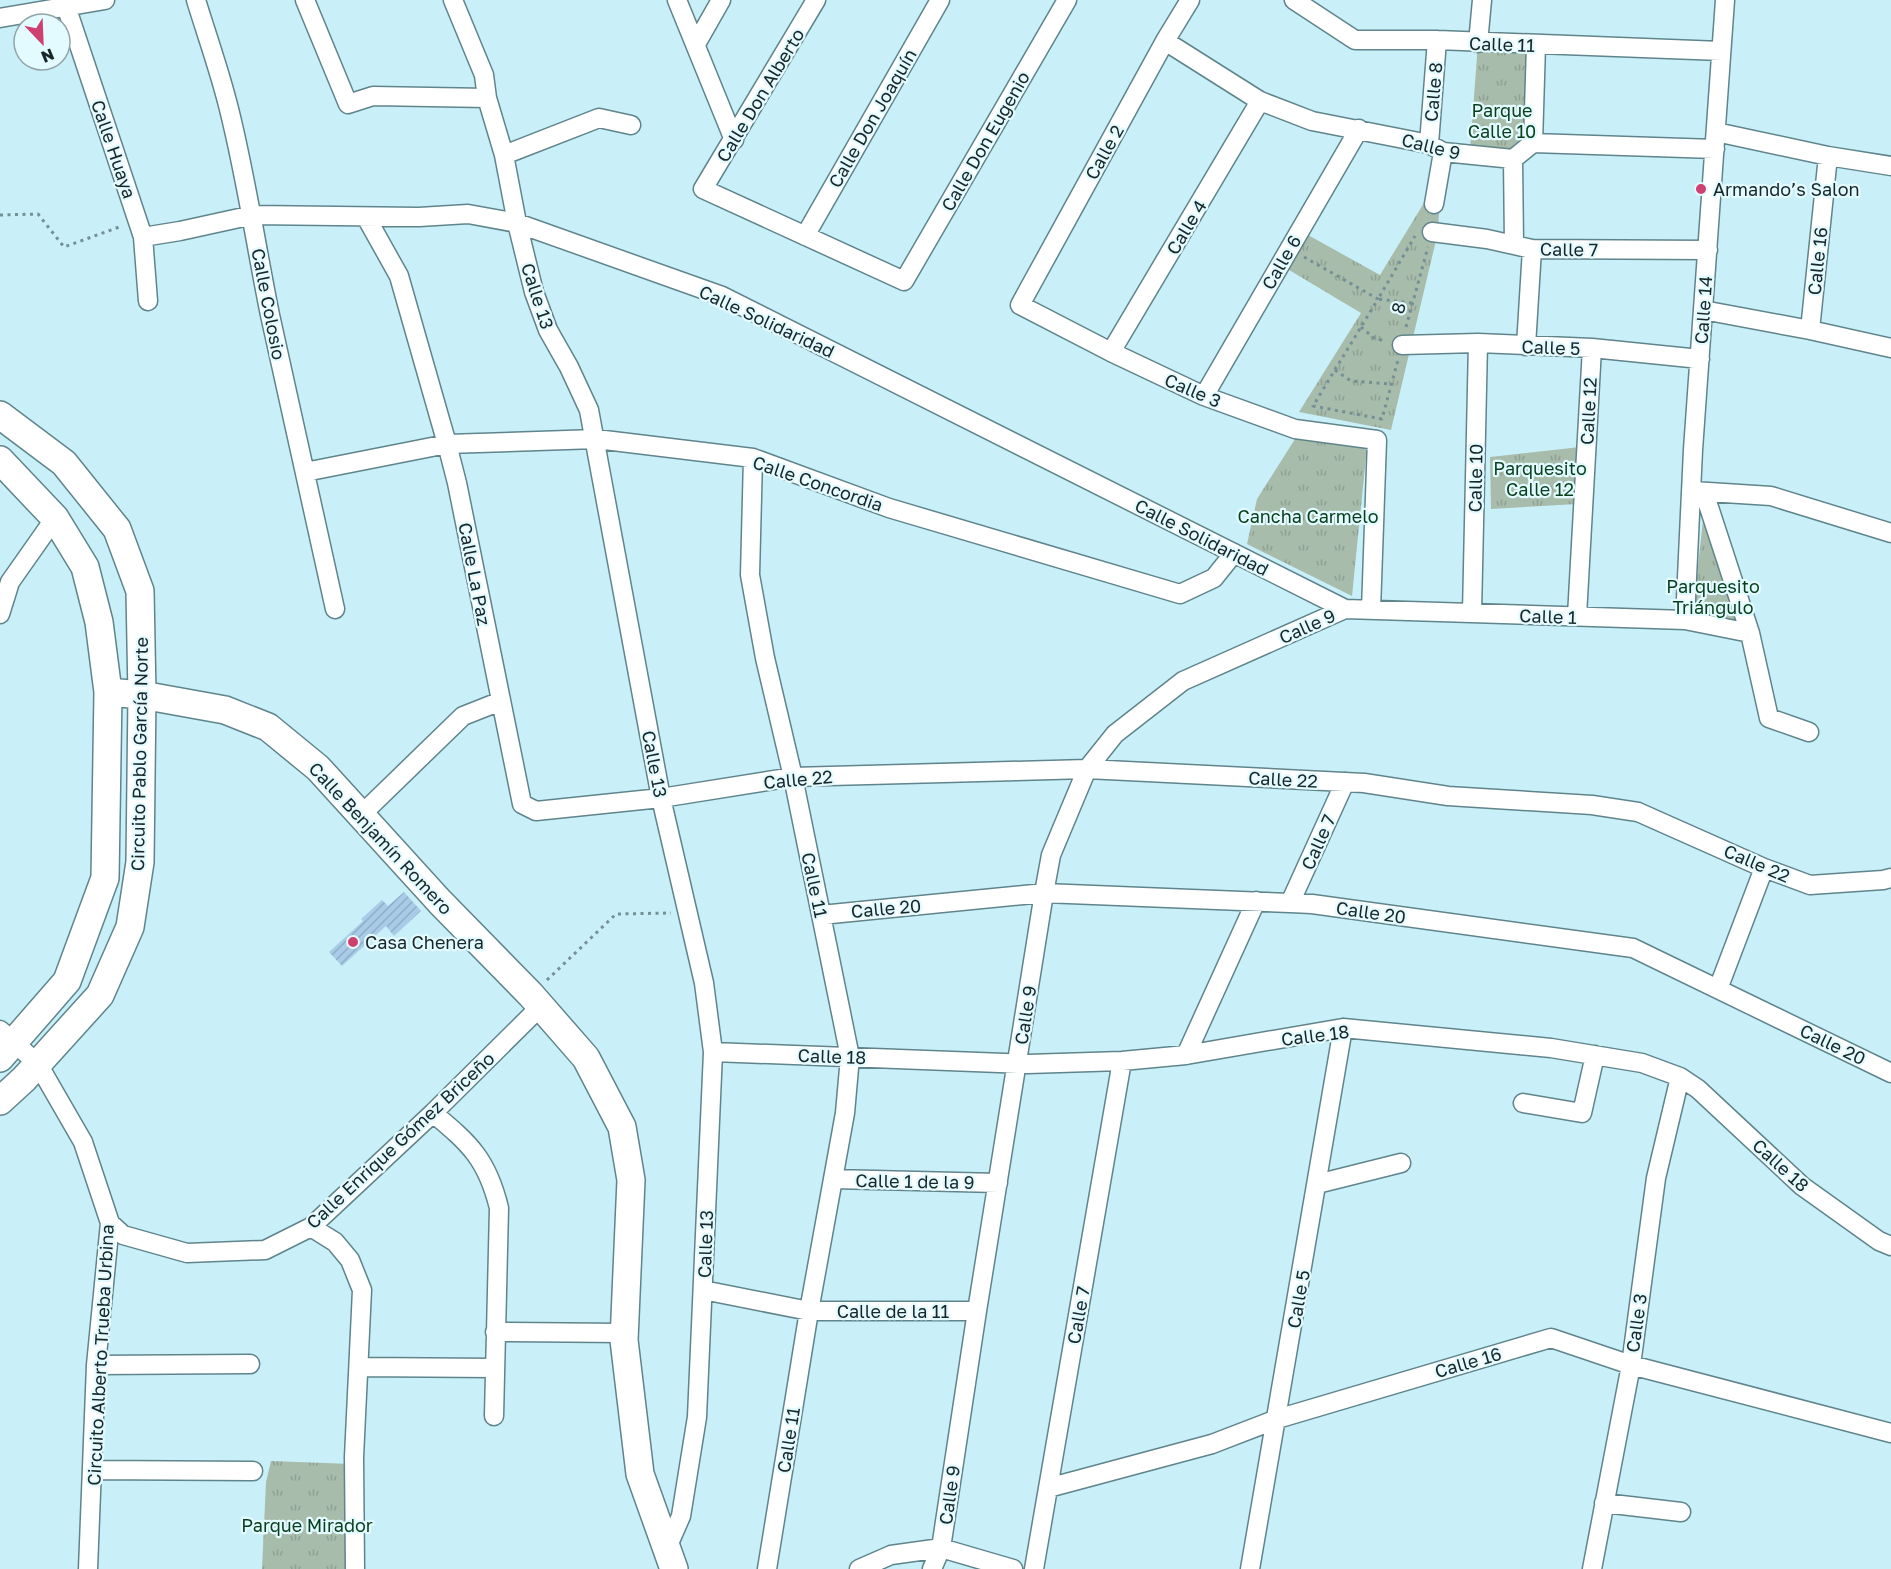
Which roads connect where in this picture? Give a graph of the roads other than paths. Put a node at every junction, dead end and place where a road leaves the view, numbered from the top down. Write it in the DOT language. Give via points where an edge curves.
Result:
graph roads {
  1 [pos="105,0"];
  2 [pos="196,0"];
  3 [pos="453,0"];
  4 [pos="677,0"];
  5 [pos="721,0"];
  6 [pos="816,0"];
  7 [pos="940,0"];
  8 [pos="1066,0"];
  9 [pos="1190,0"];
  10 [pos="1294,0"];
  11 [pos="1482,0"];
  12 [pos="1725,0"];
  13 [pos="309,1"];
  14 [pos="65,4"];
  15 [pos="0,18"];
  16 [pos="1437,40"];
  17 [pos="1165,41"];
  18 [pos="1478,43"];
  19 [pos="696,44"];
  20 [pos="1536,45"];
  21 [pos="1722,51"];
  22 [pos="488,98"];
  23 [pos="1260,101"];
  24 [pos="631,125"];
  25 [pos="1359,129"];
  26 [pos="734,140"];
  27 [pos="1715,140"];
  28 [pos="1533,143"];
  29 [pos="1436,148"];
  30 [pos="504,155"];
  31 [pos="1828,156"];
  32 [pos="1513,159"];
  33 [pos="1891,166"];
  34 [pos="1434,204"];
  35 [pos="253,215"];
  36 [pos="366,216"];
  37 [pos="517,223"];
  38 [pos="140,229"];
  39 [pos="1425,232"];
  40 [pos="805,236"];
  41 [pos="1514,245"];
  42 [pos="1532,249"];
  43 [pos="1708,250"];
  44 [pos="148,301"];
  45 [pos="1020,305"];
  46 [pos="1703,310"];
  47 [pos="1810,330"];
  48 [pos="1478,343"];
  49 [pos="1402,345"];
  50 [pos="1526,346"];
  51 [pos="1592,348"];
  52 [pos="1891,348"];
  53 [pos="1111,352"];
  54 [pos="1700,359"];
  55 [pos="1204,396"];
  56 [pos="0,415"];
  57 [pos="596,440"];
  58 [pos="447,444"];
  59 [pos="753,458"];
  60 [pos="0,460"];
  61 [pos="306,472"];
  62 [pos="1698,491"];
  63 [pos="55,518"];
  64 [pos="1891,533"];
  65 [pos="1234,553"];
  66 [pos="335,609"];
  67 [pos="1345,609"];
  68 [pos="1371,610"];
  69 [pos="1472,613"];
  70 [pos="0,614"];
  71 [pos="1577,616"];
  72 [pos="1684,620"];
  73 [pos="1750,633"];
  74 [pos="108,692"];
  75 [pos="142,695"];
  76 [pos="501,701"];
  77 [pos="1809,732"];
  78 [pos="1088,769"];
  79 [pos="793,777"];
  80 [pos="1345,782"];
  81 [pos="661,798"];
  82 [pos="362,814"];
  83 [pos="1764,868"];
  84 [pos="1891,878"];
  85 [pos="1044,893"];
  86 [pos="1256,901"];
  87 [pos="1290,903"];
  88 [pos="822,915"];
  89 [pos="1718,989"];
  90 [pos="536,1000"];
  91 [pos="1343,1028"];
  92 [pos="5,1043"];
  93 [pos="713,1052"];
  94 [pos="1186,1054"];
  95 [pos="1595,1055"];
  96 [pos="850,1057"];
  97 [pos="1122,1061"];
  98 [pos="38,1064"];
  99 [pos="1017,1064"];
  100 [pos="1891,1073"];
  101 [pos="1680,1077"];
  102 [pos="0,1101"];
  103 [pos="1523,1103"];
  104 [pos="433,1113"];
  105 [pos="1401,1163"];
  106 [pos="833,1179"];
  107 [pos="998,1183"];
  108 [pos="1317,1184"];
  109 [pos="110,1223"];
  110 [pos="311,1227"];
  111 [pos="1891,1246"];
  112 [pos="703,1290"];
  113 [pos="809,1311"];
  114 [pos="977,1311"];
  115 [pos="495,1332"];
  116 [pos="624,1333"];
  117 [pos="250,1364"];
  118 [pos="96,1365"];
  119 [pos="1630,1365"];
  120 [pos="359,1367"];
  121 [pos="495,1368"];
  122 [pos="494,1416"];
  123 [pos="1277,1419"];
  124 [pos="1891,1433"];
  125 [pos="93,1470"];
  126 [pos="253,1471"];
  127 [pos="1048,1488"];
  128 [pos="1604,1503"];
  129 [pos="1681,1512"];
  130 [pos="941,1548"];
  131 [pos="670,1558"];
  132 [pos="88,1569"];
  133 [pos="355,1569"];
  134 [pos="767,1569"];
  135 [pos="859,1569"];
  136 [pos="932,1569"];
  137 [pos="1014,1569"];
  138 [pos="1034,1569"];
  139 [pos="1250,1569"];
  140 [pos="1592,1569"];
  1 -- 14 [label="street"];
  2 -- 35 [label="street, Calle Colosio" via="229,107"];
  3 -- 22 [label="street, Calle 13" via="484,75"];
  4 -- 19 [label="street"];
  5 -- 19 [label="street"];
  6 -- 26 [label="street, Calle Don Alberto"];
  7 -- 40 [label="street, Calle Don Joaquín"];
  8 -- 40 [label="street, Calle Don Eugenio" via="904,281"];
  9 -- 17 [label="street, Calle 2"];
  10 -- 16 [label="street, Calle 11" via="1356,40"];
  11 -- 18 [label="street"];
  12 -- 21 [label="street, Calle 14"];
  13 -- 22 [label="street" via="348,104 373,96"];
  14 -- 15 [label="street"];
  14 -- 38 [label="street, Calle Huaya"];
  16 -- 18 [label="street, Calle 11"];
  16 -- 29 [label="street, Calle 8"];
  17 -- 23 [label="street, Calle 9"];
  17 -- 45 [label="street, Calle 2"];
  18 -- 20 [label="street, Calle 11"];
  19 -- 26 [label="street"];
  20 -- 21 [label="street, Calle 11"];
  20 -- 28 [label="street"];
  21 -- 27 [label="street, Calle 14"];
  22 -- 30 [label="street, Calle 13"];
  23 -- 25 [label="street, Calle 9" via="1312,121"];
  23 -- 53 [label="street, Calle 4"];
  24 -- 30 [label="street" via="599,118"];
  25 -- 29 [label="street, Calle 9"];
  25 -- 55 [label="street, Calle 6"];
  26 -- 40 [label="street, Calle Don Alberto" via="703,189"];
  27 -- 28 [label="street"];
  27 -- 31 [label="street"];
  27 -- 43 [label="street, Calle 14"];
  28 -- 32 [label="street"];
  29 -- 32 [label="street, Calle 9"];
  29 -- 34 [label="street, Calle 8"];
  30 -- 37 [label="street, Calle 13"];
  31 -- 33 [label="street"];
  31 -- 47 [label="street, Calle 16"];
  32 -- 41 [label="street"];
  35 -- 36 [label="street, Calle Solidaridad"];
  35 -- 38 [label="street, Calle Solidaridad" via="180,231"];
  35 -- 61 [label="street, Calle Colosio" via="289,406"];
  36 -- 37 [label="street, Calle Solidaridad" via="468,214"];
  36 -- 58 [label="street, Calle La Paz" via="399,276"];
  37 -- 57 [label="street, Calle 13" via="534,292 548,330 589,410"];
  37 -- 65 [label="street, Calle Solidaridad" via="722,296"];
  38 -- 44 [label="street, Calle Huaya"];
  39 -- 41 [label="street, Calle 7"];
  41 -- 42 [label="street, Calle 7"];
  42 -- 43 [label="street, Calle 7"];
  42 -- 50 [label="street"];
  43 -- 46 [label="street, Calle 14"];
  45 -- 53 [label="street, Calle 3"];
  46 -- 47 [label="street"];
  46 -- 54 [label="street, Calle 14"];
  47 -- 52 [label="street"];
  48 -- 49 [label="street, Calle 5"];
  48 -- 50 [label="street, Calle 5"];
  48 -- 69 [label="street, Calle 10"];
  50 -- 51 [label="street, Calle 5"];
  51 -- 54 [label="street, Calle 5"];
  51 -- 71 [label="street, Calle 12"];
  53 -- 55 [label="street, Calle 3"];
  54 -- 62 [label="street, Calle 14"];
  55 -- 68 [label="street, Calle 3" via="1295,429 1377,440"];
  56 -- 75 [label="street, Circuito Pablo García Norte" via="64,464 117,529 140,591"];
  57 -- 58 [label="street, Calle Concordia"];
  57 -- 59 [label="street, Calle Concordia"];
  57 -- 81 [label="street, Calle 13"];
  58 -- 61 [label="street, Calle Concordia"];
  58 -- 76 [label="street, Calle La Paz"];
  59 -- 65 [label="street, Calle Concordia" via="889,508 1180,594 1214,578"];
  59 -- 79 [label="street, Calle 11" via="750,575"];
  60 -- 63 [label="street, Circuito Pablo García Norte"];
  61 -- 66 [label="street, Calle Colosio"];
  62 -- 64 [label="street" via="1771,496"];
  62 -- 72 [label="street, Calle 14"];
  62 -- 73 [label="street, Calle 14"];
  63 -- 70 [label="street" via="10,582"];
  63 -- 74 [label="street, Circuito Pablo García Norte" via="85,567 99,622"];
  65 -- 67 [label="street, Calle Solidaridad"];
  67 -- 68 [label="street, Calle 1"];
  67 -- 78 [label="street, Calle 9" via="1183,681 1115,734"];
  68 -- 69 [label="street, Calle 1"];
  69 -- 71 [label="street, Calle 1"];
  71 -- 72 [label="street, Calle 1"];
  72 -- 73 [label="street, Calle 1"];
  73 -- 77 [label="street, Calle 14" via="1769,718"];
  74 -- 75 [label="street, Calle Benjamín Romero"];
  74 -- 92 [label="street, Circuito Pablo García Norte" via="105,878 67,981"];
  75 -- 82 [label="street, Calle Benjamín Romero" via="225,710 268,727 318,768"];
  75 -- 98 [label="street, Circuito Pablo García Norte" via="140,862 130,927 100,995"];
  76 -- 81 [label="street, Calle La Paz" via="522,804 536,811"];
  76 -- 82 [label="street" via="464,716"];
  78 -- 79 [label="street, Calle 22"];
  78 -- 80 [label="street, Calle 22"];
  78 -- 85 [label="street, Calle 9" via="1051,855"];
  79 -- 81 [label="street, Calle 22"];
  79 -- 88 [label="street, Calle 11"];
  80 -- 83 [label="street, Calle 22" via="1448,796 1592,805 1638,812"];
  80 -- 87 [label="street, Calle 7"];
  81 -- 93 [label="street, Calle 13" via="704,983"];
  82 -- 90 [label="street, Calle Benjamín Romero" via="440,902"];
  83 -- 84 [label="street, Calle 22" via="1810,885"];
  83 -- 89 [label="street"];
  85 -- 86 [label="street, Calle 20"];
  85 -- 88 [label="street, Calle 20"];
  85 -- 99 [label="street, Calle 9"];
  86 -- 87 [label="street, Calle 20"];
  86 -- 94 [label="street"];
  87 -- 89 [label="street, Calle 20" via="1632,948"];
  88 -- 96 [label="street, Calle 11"];
  89 -- 100 [label="street, Calle 20"];
  90 -- 104 [label="street, Calle Enrique Gómez Briceño"];
  90 -- 116 [label="street, Calle Benjamín Romero" via="586,1058 622,1127 631,1180"];
  91 -- 94 [label="street, Calle 18"];
  91 -- 95 [label="street, Calle 18"];
  91 -- 108 [label="street, Calle 5"];
  92 -- 98 [label="street, Circuito Alberto Trueba Urbina"];
  93 -- 96 [label="street, Calle 18"];
  93 -- 112 [label="street, Calle 13"];
  94 -- 97 [label="street, Calle 18"];
  95 -- 101 [label="street, Calle 18" via="1642,1063"];
  95 -- 103 [label="street" via="1582,1113"];
  96 -- 99 [label="street, Calle 18"];
  96 -- 106 [label="street, Calle 11"];
  97 -- 99 [label="street, Calle 18"];
  97 -- 127 [label="street, Calle 7"];
  98 -- 102 [label="street, Circuito Pablo García Norte"];
  98 -- 109 [label="street, Circuito Alberto Trueba Urbina" via="83,1142"];
  99 -- 107 [label="street, Calle 9"];
  101 -- 111 [label="street, Calle 18" via="1698,1089 1802,1186"];
  101 -- 119 [label="street, Calle 3" via="1656,1178"];
  104 -- 110 [label="street, Calle Enrique Gómez Briceño"];
  104 -- 115 [label="street" via="468,1142 494,1186 499,1208"];
  105 -- 108 [label="street"];
  106 -- 107 [label="street, Calle 1 de la 9"];
  106 -- 113 [label="street, Calle 11"];
  107 -- 114 [label="street, Calle 9"];
  108 -- 123 [label="street, Calle 5"];
  109 -- 110 [label="street, Calle Enrique Gómez Briceño" via="123,1234 187,1253 265,1250"];
  109 -- 118 [label="street, Circuito Alberto Trueba Urbina"];
  110 -- 120 [label="street" via="335,1242 350,1260 362,1290"];
  112 -- 113 [label="street"];
  112 -- 131 [label="street, Calle 13" via="697,1417"];
  113 -- 114 [label="street, Calle de la 11"];
  113 -- 134 [label="street, Calle 11"];
  114 -- 130 [label="street, Calle 9"];
  115 -- 116 [label="street"];
  115 -- 121 [label="street"];
  116 -- 131 [label="street, Calle Benjamín Romero" via="640,1474"];
  117 -- 118 [label="street"];
  118 -- 125 [label="street, Circuito Alberto Trueba Urbina"];
  119 -- 123 [label="street, Calle 16" via="1551,1338"];
  119 -- 124 [label="street, Calle 16"];
  119 -- 128 [label="street, Calle 3"];
  120 -- 121 [label="street"];
  120 -- 133 [label="street" via="354,1457"];
  121 -- 122 [label="street"];
  123 -- 127 [label="street, Calle 16" via="1212,1444"];
  123 -- 139 [label="street, Calle 5"];
  125 -- 126 [label="street"];
  125 -- 132 [label="street, Circuito Alberto Trueba Urbina"];
  127 -- 138 [label="street, Calle 7"];
  128 -- 129 [label="street"];
  128 -- 140 [label="street, Calle 3"];
  130 -- 135 [label="street" via="891,1555"];
  130 -- 136 [label="street, Calle 9"];
  130 -- 137 [label="street"];
}
